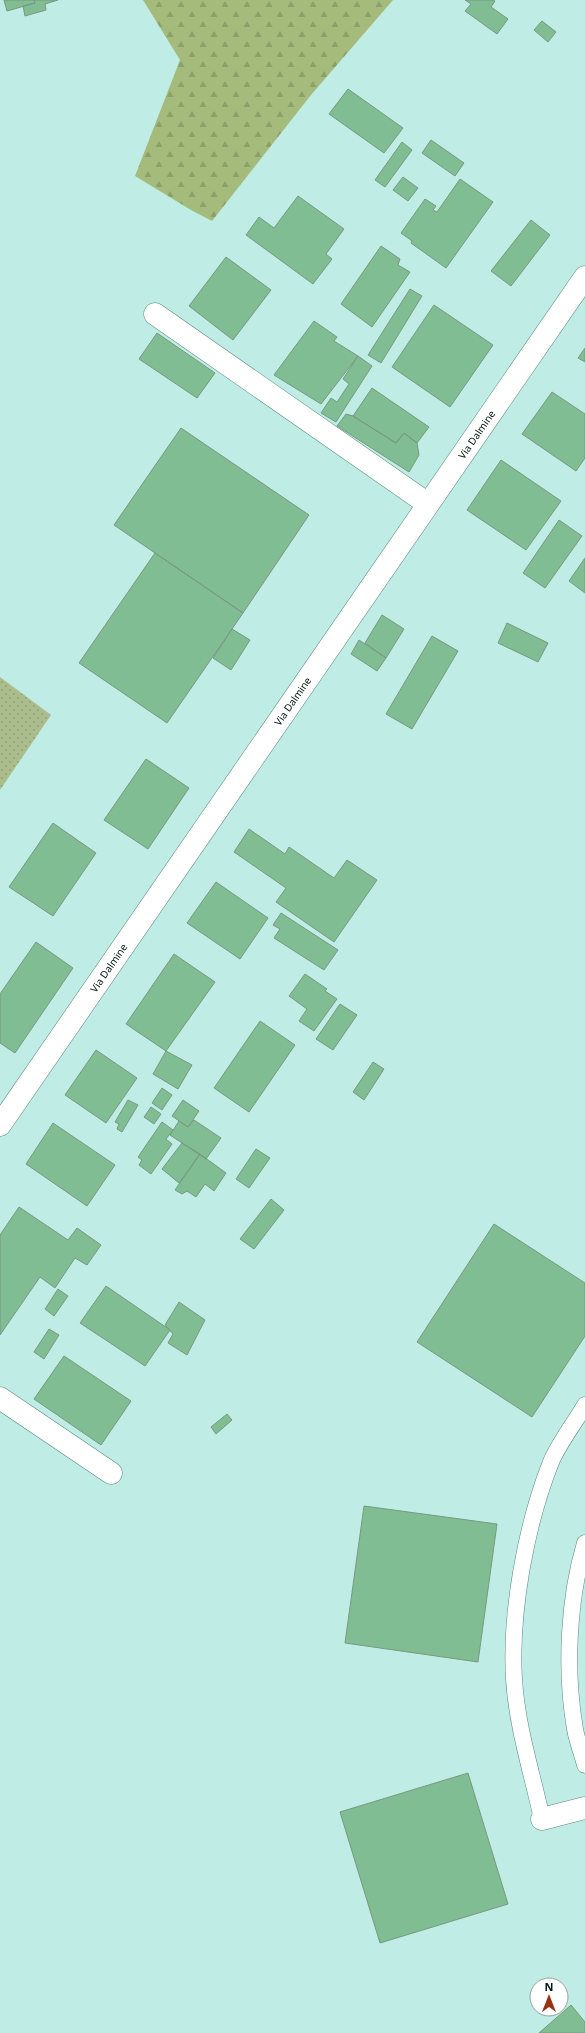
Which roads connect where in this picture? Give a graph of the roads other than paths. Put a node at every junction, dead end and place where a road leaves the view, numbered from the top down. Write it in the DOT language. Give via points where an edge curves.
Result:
graph roads {
  1 [pos="585,278"];
  2 [pos="155,314"];
  3 [pos="428,504"];
  4 [pos="0,1125"];
  5 [pos="0,1398"];
  6 [pos="585,1405"];
  7 [pos="110,1473"];
  8 [pos="585,1543"];
  9 [pos="585,1765"];
  10 [pos="585,1808"];
  11 [pos="542,1819"];
  1 -- 3 [label="street, Via Dalmine"];
  2 -- 3 [label="street"];
  3 -- 4 [label="street, Via Dalmine"];
  5 -- 7 [label="street"];
  6 -- 11 [label="lane" via="551,1462 532,1522 516,1602 514,1680 521,1728"];
  8 -- 9 [label="lane" via="573,1595 570,1688 575,1730"];
  10 -- 11 [label="street"];
}
